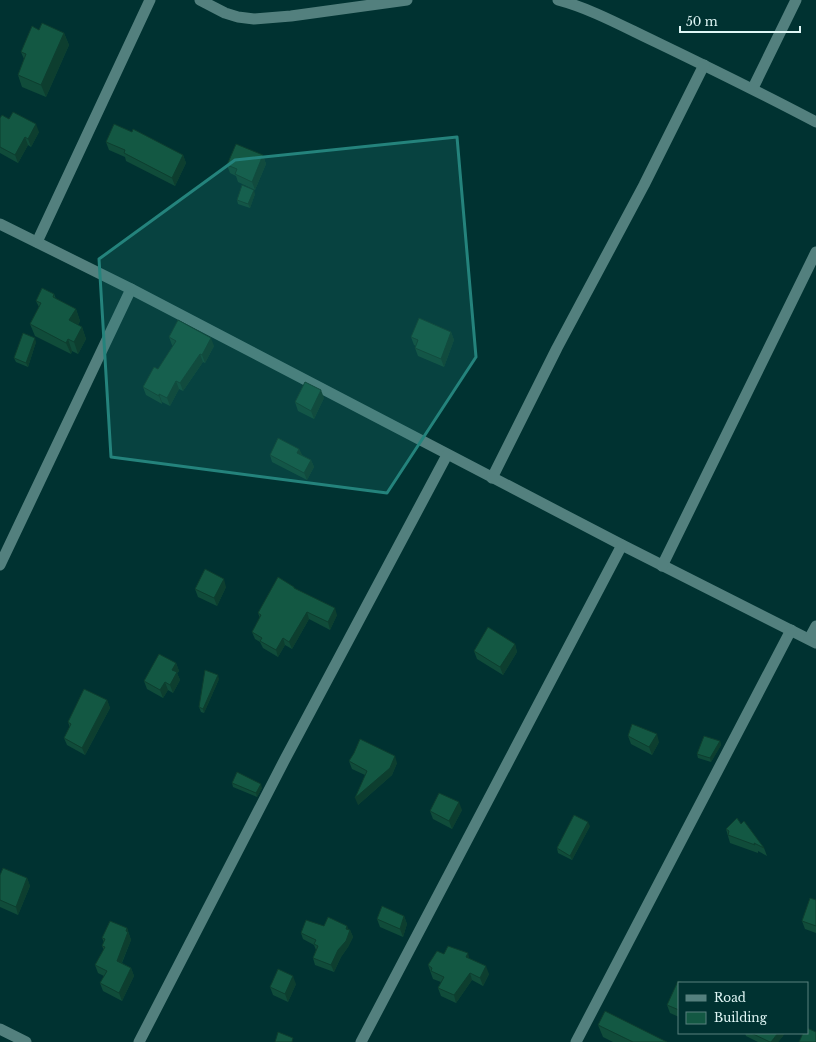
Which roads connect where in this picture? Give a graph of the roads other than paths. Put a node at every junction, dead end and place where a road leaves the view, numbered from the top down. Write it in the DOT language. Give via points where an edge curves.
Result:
graph roads {
  1 [pos="150,0"];
  2 [pos="200,0"];
  3 [pos="407,0"];
  4 [pos="558,0"];
  5 [pos="796,0"];
  6 [pos="372,2"];
  7 [pos="704,65"];
  8 [pos="753,88"];
  9 [pos="816,122"];
  10 [pos="0,224"];
  11 [pos="36,242"];
  12 [pos="816,252"];
  13 [pos="131,289"];
  14 [pos="447,455"];
  15 [pos="492,478"];
  16 [pos="622,545"];
  17 [pos="0,565"];
  18 [pos="662,566"];
  19 [pos="816,626"];
  20 [pos="791,630"];
  21 [pos="813,641"];
  22 [pos="3,1035"];
  23 [pos="26,1042"];
  24 [pos="139,1042"];
  25 [pos="361,1042"];
  26 [pos="576,1042"];
  1 -- 11 [label="street"];
  2 -- 6 [label="street" via="225,13 254,19 298,15"];
  3 -- 6 [label="street"];
  4 -- 7 [label="street" via="612,21"];
  5 -- 8 [label="street"];
  7 -- 8 [label="street"];
  7 -- 15 [label="street"];
  8 -- 9 [label="street"];
  10 -- 11 [label="street"];
  11 -- 13 [label="street"];
  12 -- 18 [label="street"];
  13 -- 14 [label="street"];
  13 -- 17 [label="street"];
  14 -- 15 [label="street"];
  14 -- 24 [label="street" via="284,760"];
  15 -- 16 [label="street"];
  16 -- 18 [label="street"];
  16 -- 25 [label="street"];
  18 -- 20 [label="street"];
  19 -- 21 [label="street"];
  20 -- 21 [label="street"];
  20 -- 26 [label="street"];
  22 -- 23 [label="street"];
}
